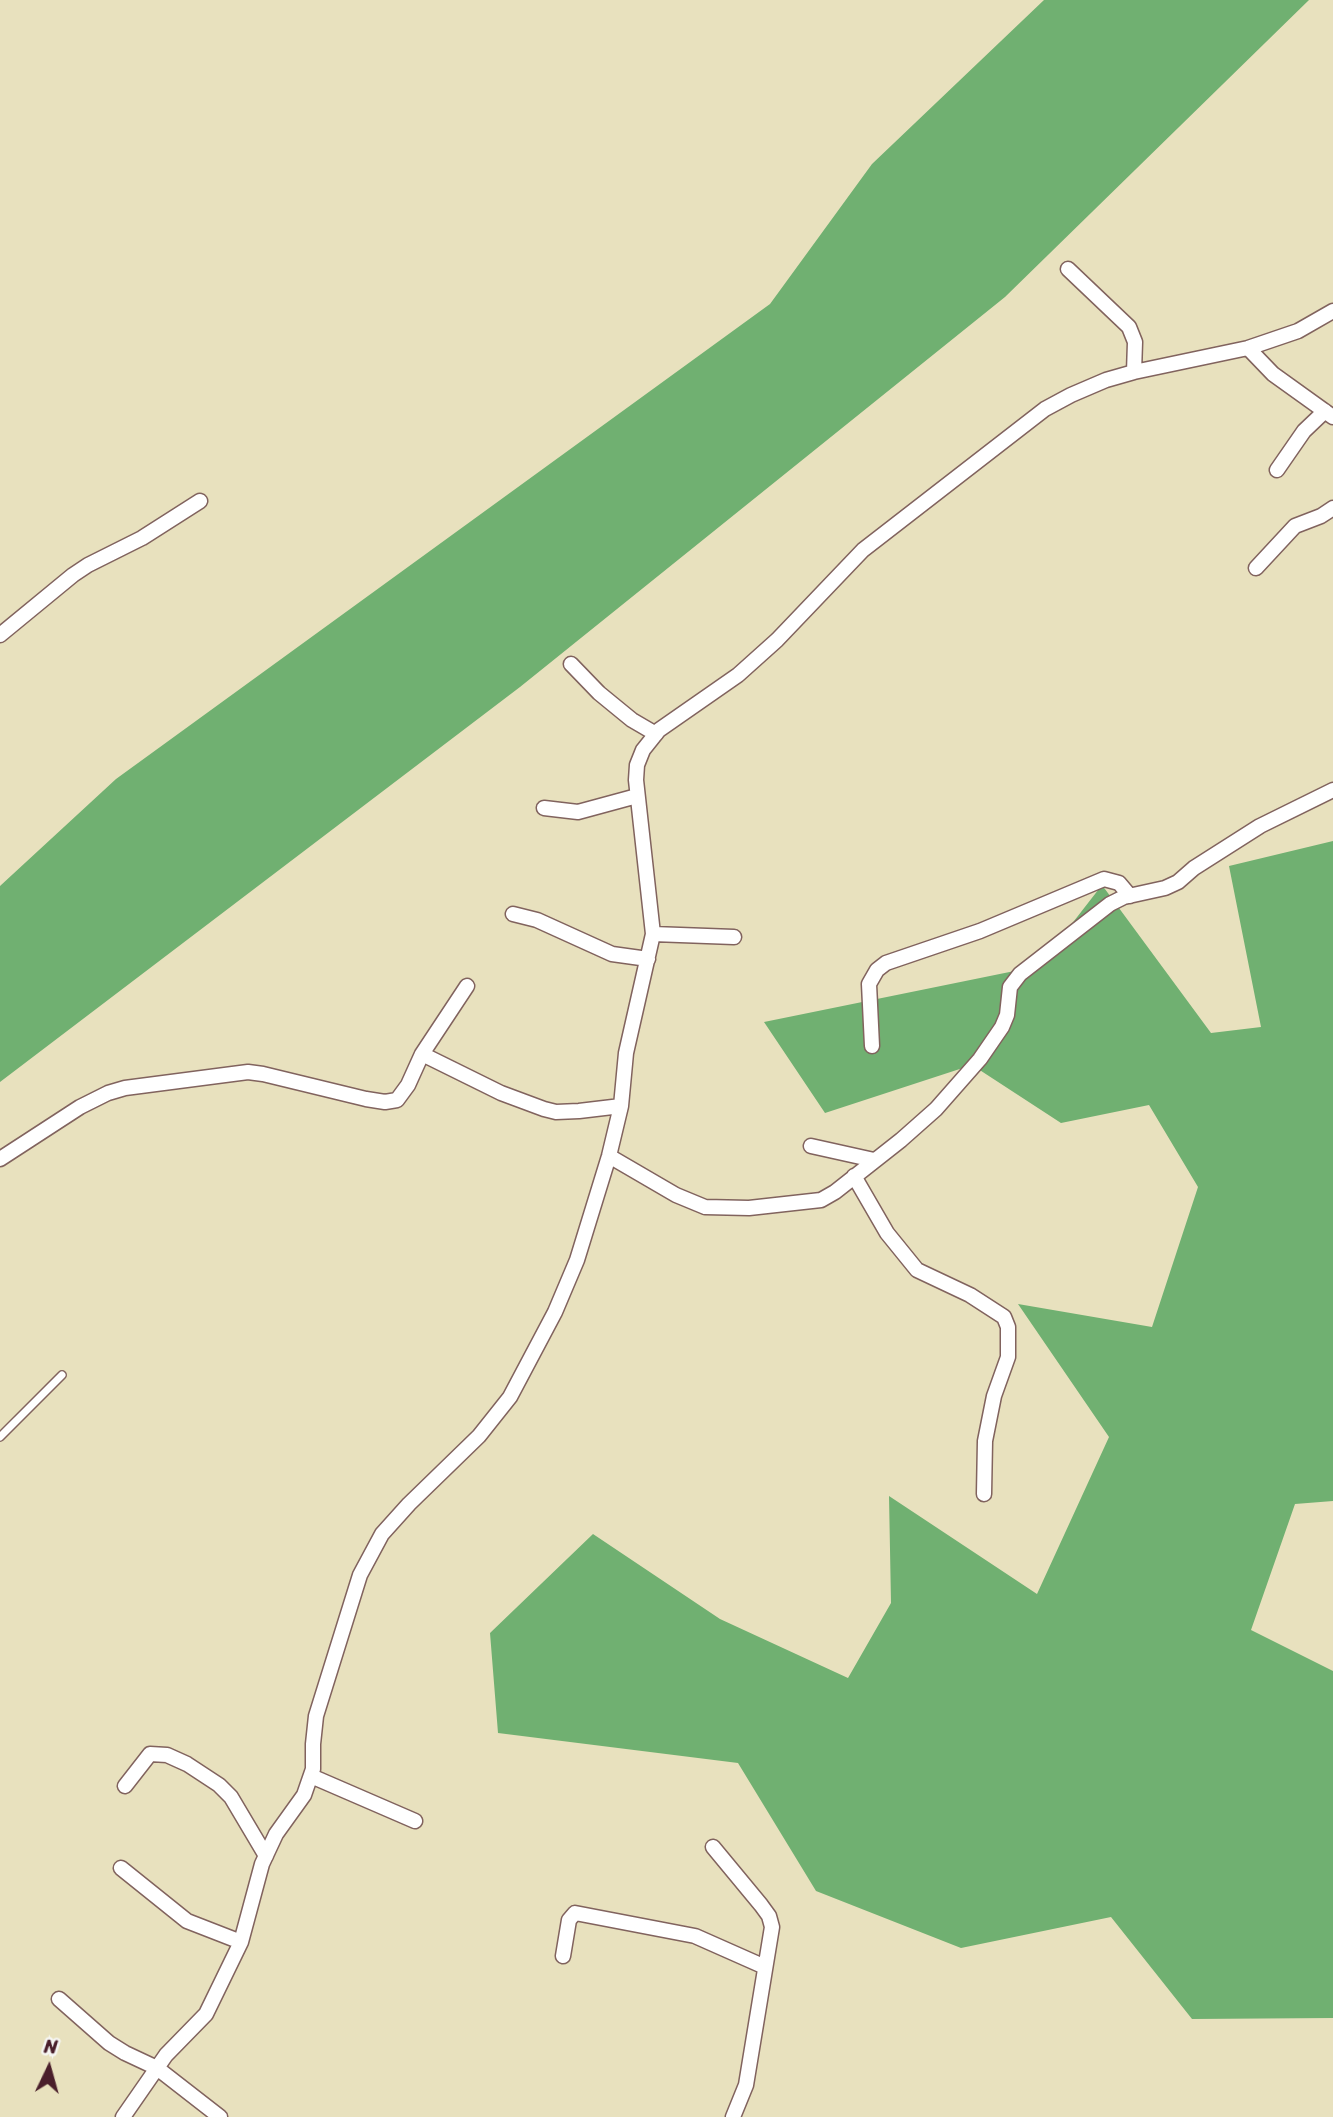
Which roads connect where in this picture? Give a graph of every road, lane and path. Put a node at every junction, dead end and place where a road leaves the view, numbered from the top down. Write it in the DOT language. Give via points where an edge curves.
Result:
graph roads {
  1 [pos="1068,269"];
  2 [pos="1333,311"];
  3 [pos="1248,348"];
  4 [pos="1134,372"];
  5 [pos="1329,414"];
  6 [pos="1277,470"];
  7 [pos="200,501"];
  8 [pos="1333,508"];
  9 [pos="1256,568"];
  10 [pos="0,635"];
  11 [pos="571,664"];
  12 [pos="656,734"];
  13 [pos="1333,790"];
  14 [pos="637,796"];
  15 [pos="544,808"];
  16 [pos="1130,896"];
  17 [pos="513,914"];
  18 [pos="653,934"];
  19 [pos="734,937"];
  20 [pos="648,959"];
  21 [pos="467,986"];
  22 [pos="872,1046"];
  23 [pos="422,1054"];
  24 [pos="621,1106"];
  25 [pos="811,1146"];
  26 [pos="609,1156"];
  27 [pos="0,1159"];
  28 [pos="874,1160"];
  29 [pos="854,1176"];
  30 [pos="62,1375"];
  31 [pos="0,1437"];
  32 [pos="984,1494"];
  33 [pos="311,1776"];
  34 [pos="125,1786"];
  35 [pos="415,1821"];
  36 [pos="713,1847"];
  37 [pos="266,1856"];
  38 [pos="121,1868"];
  39 [pos="241,1942"];
  40 [pos="563,1956"];
  41 [pos="765,1967"];
  42 [pos="59,1999"];
  43 [pos="157,2068"];
  44 [pos="123,2117"];
  45 [pos="220,2117"];
  46 [pos="733,2117"];
  1 -- 4 [label="street" via="1129,327 1135,342"];
  2 -- 3 [label="street" via="1298,331"];
  3 -- 4 [label="street"];
  3 -- 5 [label="street" via="1273,374"];
  4 -- 12 [label="street" via="1045,409 863,550 738,675"];
  5 -- 6 [label="street" via="1304,431"];
  7 -- 10 [label="street" via="73,575"];
  8 -- 9 [label="street" via="1295,526"];
  11 -- 12 [label="street" via="599,693"];
  12 -- 14 [label="street" via="637,765"];
  13 -- 16 [label="street" via="1260,826 1178,882"];
  14 -- 15 [label="street" via="578,811"];
  14 -- 18 [label="street"];
  16 -- 22 [label="street" via="1119,883 1104,879 980,931 886,963 869,984"];
  16 -- 28 [label="street" via="1110,904 1014,980 997,1037 936,1109"];
  17 -- 20 [label="street" via="612,954"];
  18 -- 19 [label="street"];
  18 -- 20 [label="street"];
  20 -- 24 [label="street" via="626,1053"];
  21 -- 23 [label="street"];
  23 -- 24 [label="street" via="544,1109"];
  23 -- 27 [label="street" via="397,1100 385,1102 248,1072 125,1088 80,1107"];
  24 -- 26 [label="street"];
  25 -- 28 [label="street"];
  26 -- 29 [label="street" via="676,1195 713,1208 808,1203 835,1192"];
  26 -- 33 [label="street" via="577,1260 510,1396 479,1436 382,1534 360,1575 316,1716"];
  28 -- 29 [label="street"];
  29 -- 32 [label="street" via="887,1233 917,1270 1004,1317 1008,1357 985,1441"];
  30 -- 31 [label="lane"];
  33 -- 35 [label="street"];
  33 -- 37 [label="street"];
  34 -- 37 [label="street" via="150,1754 187,1764 231,1797"];
  36 -- 41 [label="street" via="769,1916 771,1942"];
  37 -- 39 [label="street"];
  38 -- 39 [label="street" via="187,1921"];
  39 -- 43 [label="street" via="206,2014"];
  40 -- 41 [label="street" via="569,1920 575,1913 695,1936"];
  41 -- 46 [label="street" via="746,2085"];
  42 -- 43 [label="street" via="109,2043"];
  43 -- 44 [label="street"];
  43 -- 45 [label="street"];
}
